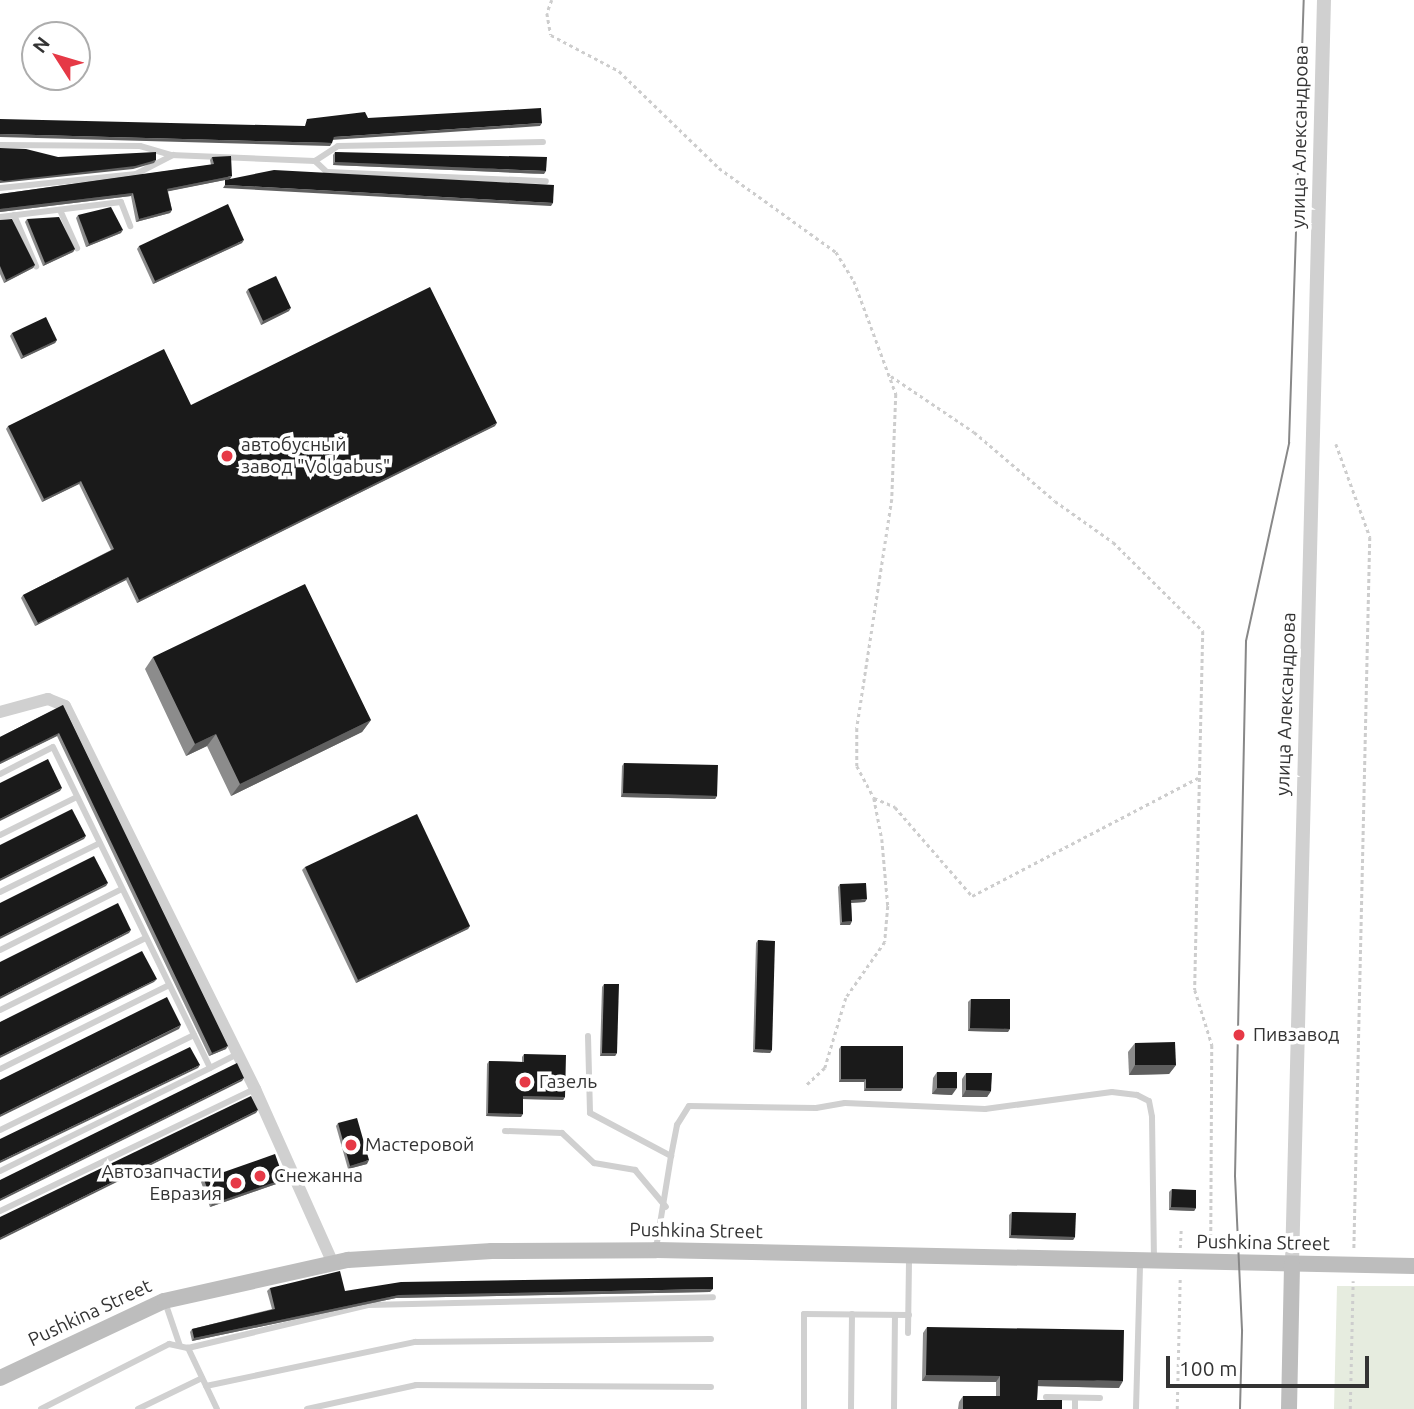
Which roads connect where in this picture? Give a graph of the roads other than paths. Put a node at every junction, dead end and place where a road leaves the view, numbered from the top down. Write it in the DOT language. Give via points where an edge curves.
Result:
graph roads {
  1 [pos="1324,0"];
  2 [pos="543,142"];
  3 [pos="0,145"];
  4 [pos="173,155"];
  5 [pos="315,161"];
  6 [pos="546,181"];
  7 [pos="0,188"];
  8 [pos="60,210"];
  9 [pos="14,215"];
  10 [pos="0,217"];
  11 [pos="130,226"];
  12 [pos="77,248"];
  13 [pos="36,266"];
  14 [pos="0,712"];
  15 [pos="0,774"];
  16 [pos="77,797"];
  17 [pos="0,835"];
  18 [pos="100,843"];
  19 [pos="122,889"];
  20 [pos="0,892"];
  21 [pos="146,938"];
  22 [pos="0,950"];
  23 [pos="169,985"];
  24 [pos="0,1010"];
  25 [pos="194,1035"];
  26 [pos="588,1036"];
  27 [pos="238,1054"];
  28 [pos="210,1068"];
  29 [pos="0,1069"];
  30 [pos="255,1089"];
  31 [pos="0,1130"];
  32 [pos="505,1131"];
  33 [pos="671,1156"];
  34 [pos="0,1171"];
  35 [pos="666,1207"];
  36 [pos="0,1211"];
  37 [pos="656,1250"];
  38 [pos="909,1257"];
  39 [pos="1147,1262"];
  40 [pos="333,1263"];
  41 [pos="1292,1264"];
  42 [pos="1414,1266"];
  43 [pos="713,1297"];
  44 [pos="164,1301"];
  45 [pos="852,1314"];
  46 [pos="895,1315"];
  47 [pos="909,1315"];
  48 [pos="908,1333"];
  49 [pos="710,1339"];
  50 [pos="180,1346"];
  51 [pos="188,1348"];
  52 [pos="0,1378"];
  53 [pos="202,1378"];
  54 [pos="206,1386"];
  55 [pos="711,1387"];
  56 [pos="1046,1397"];
  57 [pos="1075,1398"];
  58 [pos="1100,1398"];
  59 [pos="41,1409"];
  60 [pos="138,1409"];
  61 [pos="217,1409"];
  62 [pos="307,1409"];
  63 [pos="804,1409"];
  64 [pos="851,1409"];
  65 [pos="894,1409"];
  66 [pos="1075,1409"];
  67 [pos="1136,1409"];
  68 [pos="1289,1409"];
  1 -- 41 [label="street, улица Александрова"];
  2 -- 5 [label="lane" via="338,146"];
  3 -- 4 [label="lane" via="141,146"];
  4 -- 5 [label="lane"];
  4 -- 7 [label="lane" via="136,174"];
  5 -- 6 [label="lane" via="327,172"];
  8 -- 9 [label="lane"];
  8 -- 11 [label="lane" via="121,202"];
  8 -- 12 [label="lane"];
  9 -- 10 [label="lane"];
  9 -- 13 [label="lane"];
  14 -- 27 [label="street" via="48,699 65,706"];
  15 -- 16 [label="lane" via="53,747"];
  16 -- 17 [label="lane"];
  16 -- 18 [label="lane"];
  18 -- 19 [label="lane"];
  18 -- 20 [label="lane"];
  19 -- 21 [label="lane"];
  19 -- 22 [label="lane"];
  21 -- 23 [label="lane"];
  21 -- 24 [label="lane"];
  23 -- 25 [label="lane"];
  23 -- 29 [label="lane"];
  25 -- 28 [label="lane"];
  25 -- 31 [label="lane"];
  26 -- 33 [label="lane" via="590,1113"];
  27 -- 28 [label="lane"];
  27 -- 30 [label="street"];
  28 -- 34 [label="lane"];
  30 -- 36 [label="lane"];
  30 -- 40 [label="street"];
  32 -- 35 [label="lane" via="562,1133 594,1163 635,1170"];
  33 -- 35 [label="lane"];
  33 -- 39 [label="lane" via="677,1125 689,1106 816,1108 845,1103 985,1109 1112,1092 1137,1095 1149,1101 1152,1117"];
  35 -- 37 [label="lane"];
  37 -- 38 [label="main road, Pushkina Street"];
  37 -- 40 [label="main road, Pushkina Street" via="492,1251"];
  38 -- 39 [label="main road, Pushkina Street"];
  38 -- 47 [label="lane"];
  39 -- 41 [label="main road, Pushkina Street"];
  39 -- 67 [label="lane"];
  40 -- 44 [label="main road, Pushkina Street"];
  41 -- 42 [label="main road, Pushkina Street"];
  41 -- 68 [label="main road, улица Александрова"];
  43 -- 51 [label="lane" via="368,1305"];
  44 -- 50 [label="lane"];
  44 -- 52 [label="main road, Pushkina Street"];
  45 -- 46 [label="lane"];
  45 -- 63 [label="lane" via="804,1314"];
  45 -- 64 [label="lane"];
  46 -- 47 [label="lane"];
  46 -- 65 [label="lane"];
  47 -- 48 [label="lane"];
  49 -- 54 [label="lane" via="415,1342"];
  50 -- 51 [label="lane"];
  50 -- 59 [label="lane" via="169,1344"];
  51 -- 53 [label="lane"];
  53 -- 54 [label="lane"];
  53 -- 60 [label="lane"];
  54 -- 61 [label="lane"];
  55 -- 62 [label="lane" via="416,1385"];
  56 -- 57 [label="lane"];
  57 -- 58 [label="lane"];
  57 -- 66 [label="lane"];
}
